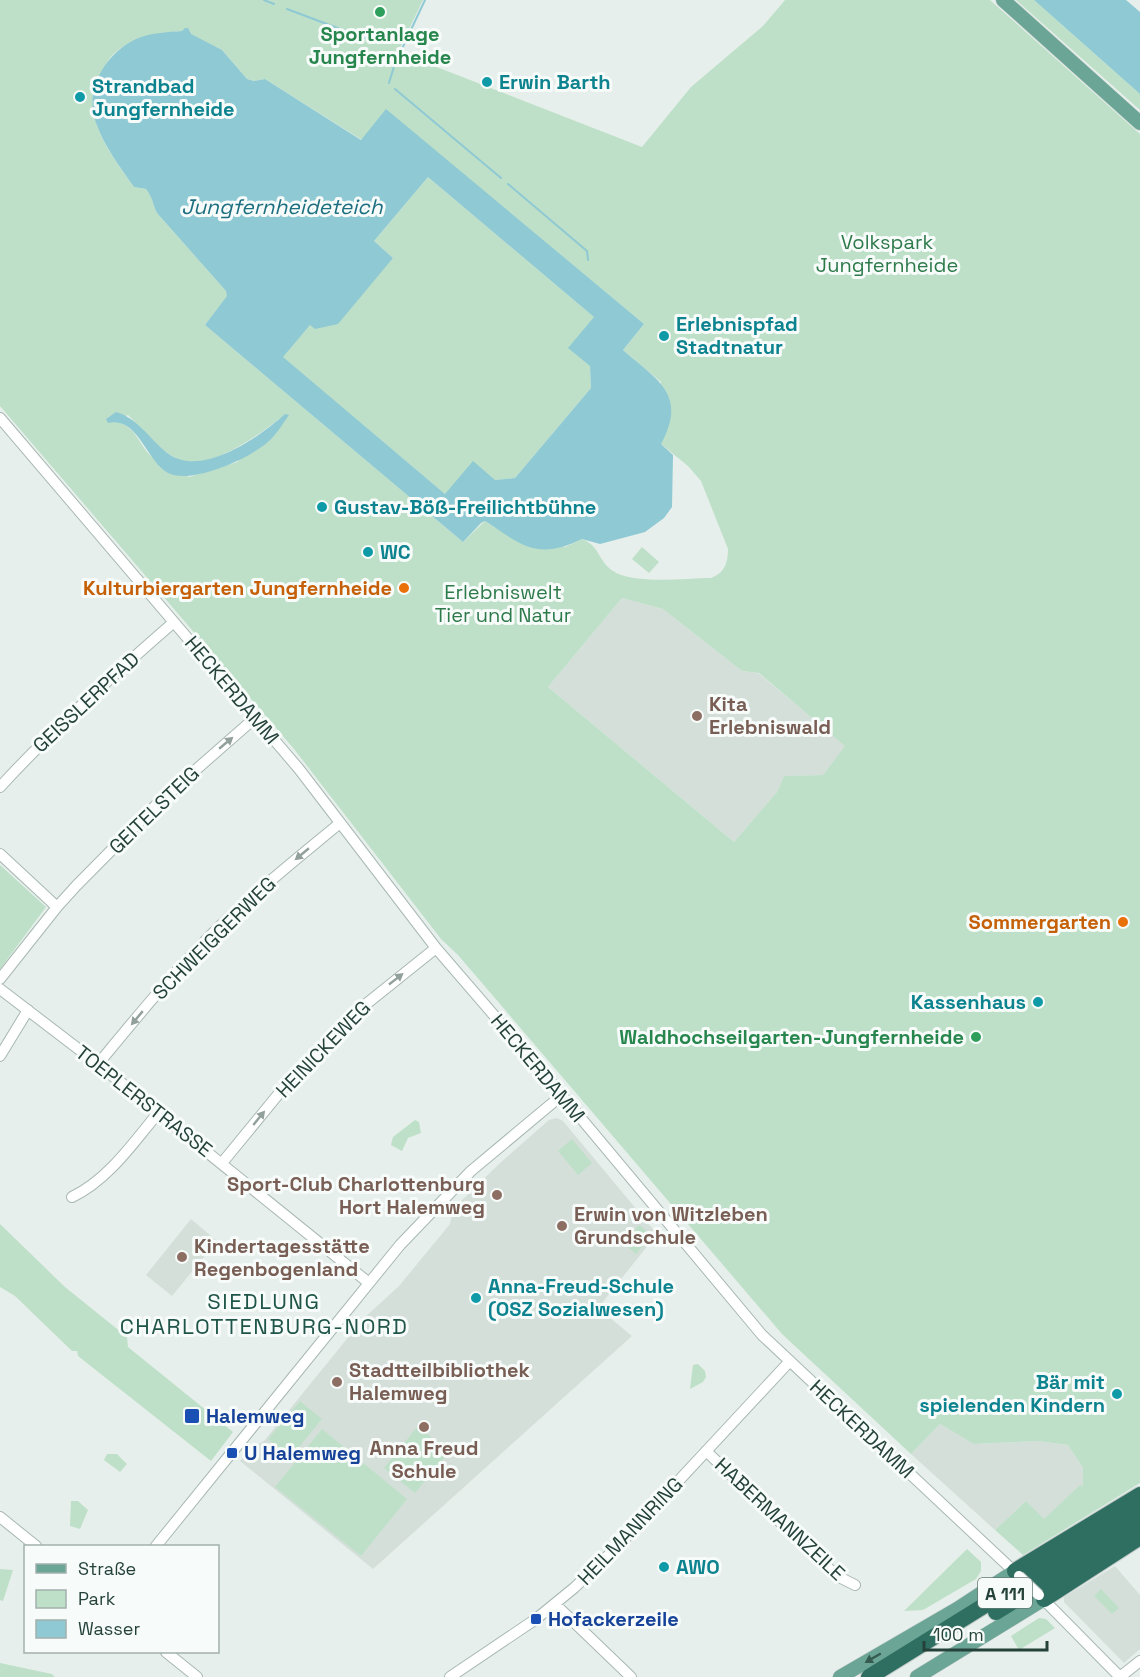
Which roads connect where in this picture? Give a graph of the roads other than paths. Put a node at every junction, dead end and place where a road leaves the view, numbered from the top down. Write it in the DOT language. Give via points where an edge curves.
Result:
graph roads {
  1 [pos="1003,0"];
  2 [pos="1140,123"];
  3 [pos="0,418"];
  4 [pos="174,621"];
  5 [pos="256,717"];
  6 [pos="0,787"];
  7 [pos="340,823"];
  8 [pos="0,854"];
  9 [pos="57,907"];
  10 [pos="435,948"];
  11 [pos="0,979"];
  12 [pos="0,989"];
  13 [pos="27,1010"];
  14 [pos="0,1056"];
  15 [pos="98,1064"];
  16 [pos="561,1095"];
  17 [pos="158,1113"];
  18 [pos="222,1163"];
  19 [pos="72,1197"];
  20 [pos="369,1283"];
  21 [pos="790,1361"];
  22 [pos="706,1451"];
  23 [pos="1140,1495"];
  24 [pos="1140,1509"];
  25 [pos="0,1517"];
  26 [pos="1140,1523"];
  27 [pos="1140,1538"];
  28 [pos="35,1545"];
  29 [pos="157,1545"];
  30 [pos="1017,1574"];
  31 [pos="855,1585"];
  32 [pos="1041,1597"];
  33 [pos="555,1604"];
  34 [pos="167,1653"];
  35 [pos="1140,1661"];
  36 [pos="198,1677"];
  37 [pos="450,1677"];
  38 [pos="631,1677"];
  39 [pos="840,1677"];
  40 [pos="869,1677"];
  41 [pos="891,1677"];
  42 [pos="917,1677"];
  43 [pos="1120,1677"];
  1 -- 2 [label="main road"];
  3 -- 4 [label="street, HECKERDAMM"];
  4 -- 5 [label="street, HECKERDAMM"];
  4 -- 6 [label="street, GEISSLERPFAD" via="49,735"];
  5 -- 7 [label="street, HECKERDAMM"];
  9 -- 5 [label="street, GEITELSTEIG, one-way" via="158,803"];
  7 -- 10 [label="street, HECKERDAMM"];
  7 -- 15 [label="street, SCHWEIGGERWEG, one-way" via="218,928 175,972"];
  8 -- 9 [label="street"];
  9 -- 11 [label="street, GEITELSTEIG"];
  10 -- 16 [label="street, HECKERDAMM"];
  18 -- 10 [label="street, HEINICKEWEG, one-way" via="281,1090 350,1017"];
  12 -- 13 [label="street, TOEPLERSTRASSE"];
  13 -- 14 [label="street"];
  13 -- 15 [label="street, TOEPLERSTRASSE"];
  15 -- 17 [label="street, TOEPLERSTRASSE"];
  16 -- 20 [label="street" via="471,1171"];
  16 -- 21 [label="street, HECKERDAMM" via="762,1335"];
  17 -- 18 [label="street, TOEPLERSTRASSE"];
  17 -- 19 [label="street" via="99,1179"];
  18 -- 20 [label="street, TOEPLERSTRASSE"];
  20 -- 29 [label="street"];
  21 -- 22 [label="street, HEILMANNRING"];
  21 -- 30 [label="street, HECKERDAMM"];
  22 -- 31 [label="street, HABERMANNZEILE" via="827,1567"];
  22 -- 33 [label="street, HEILMANNRING" via="617,1547"];
  23 -- 30 [label="highway"];
  24 -- 40 [label="highway, A 111"];
  25 -- 28 [label="street"];
  26 -- 41 [label="highway, A 111"];
  27 -- 32 [label="highway"];
  30 -- 32 [label="street, HECKERDAMM, bridge"];
  30 -- 39 [label="main road, one-way"];
  32 -- 42 [label="main road"];
  32 -- 43 [label="street, HECKERDAMM"];
  33 -- 37 [label="street, HEILMANNRING"];
  33 -- 38 [label="street"];
  34 -- 36 [label="street"];
  35 -- 43 [label="street"];
}
